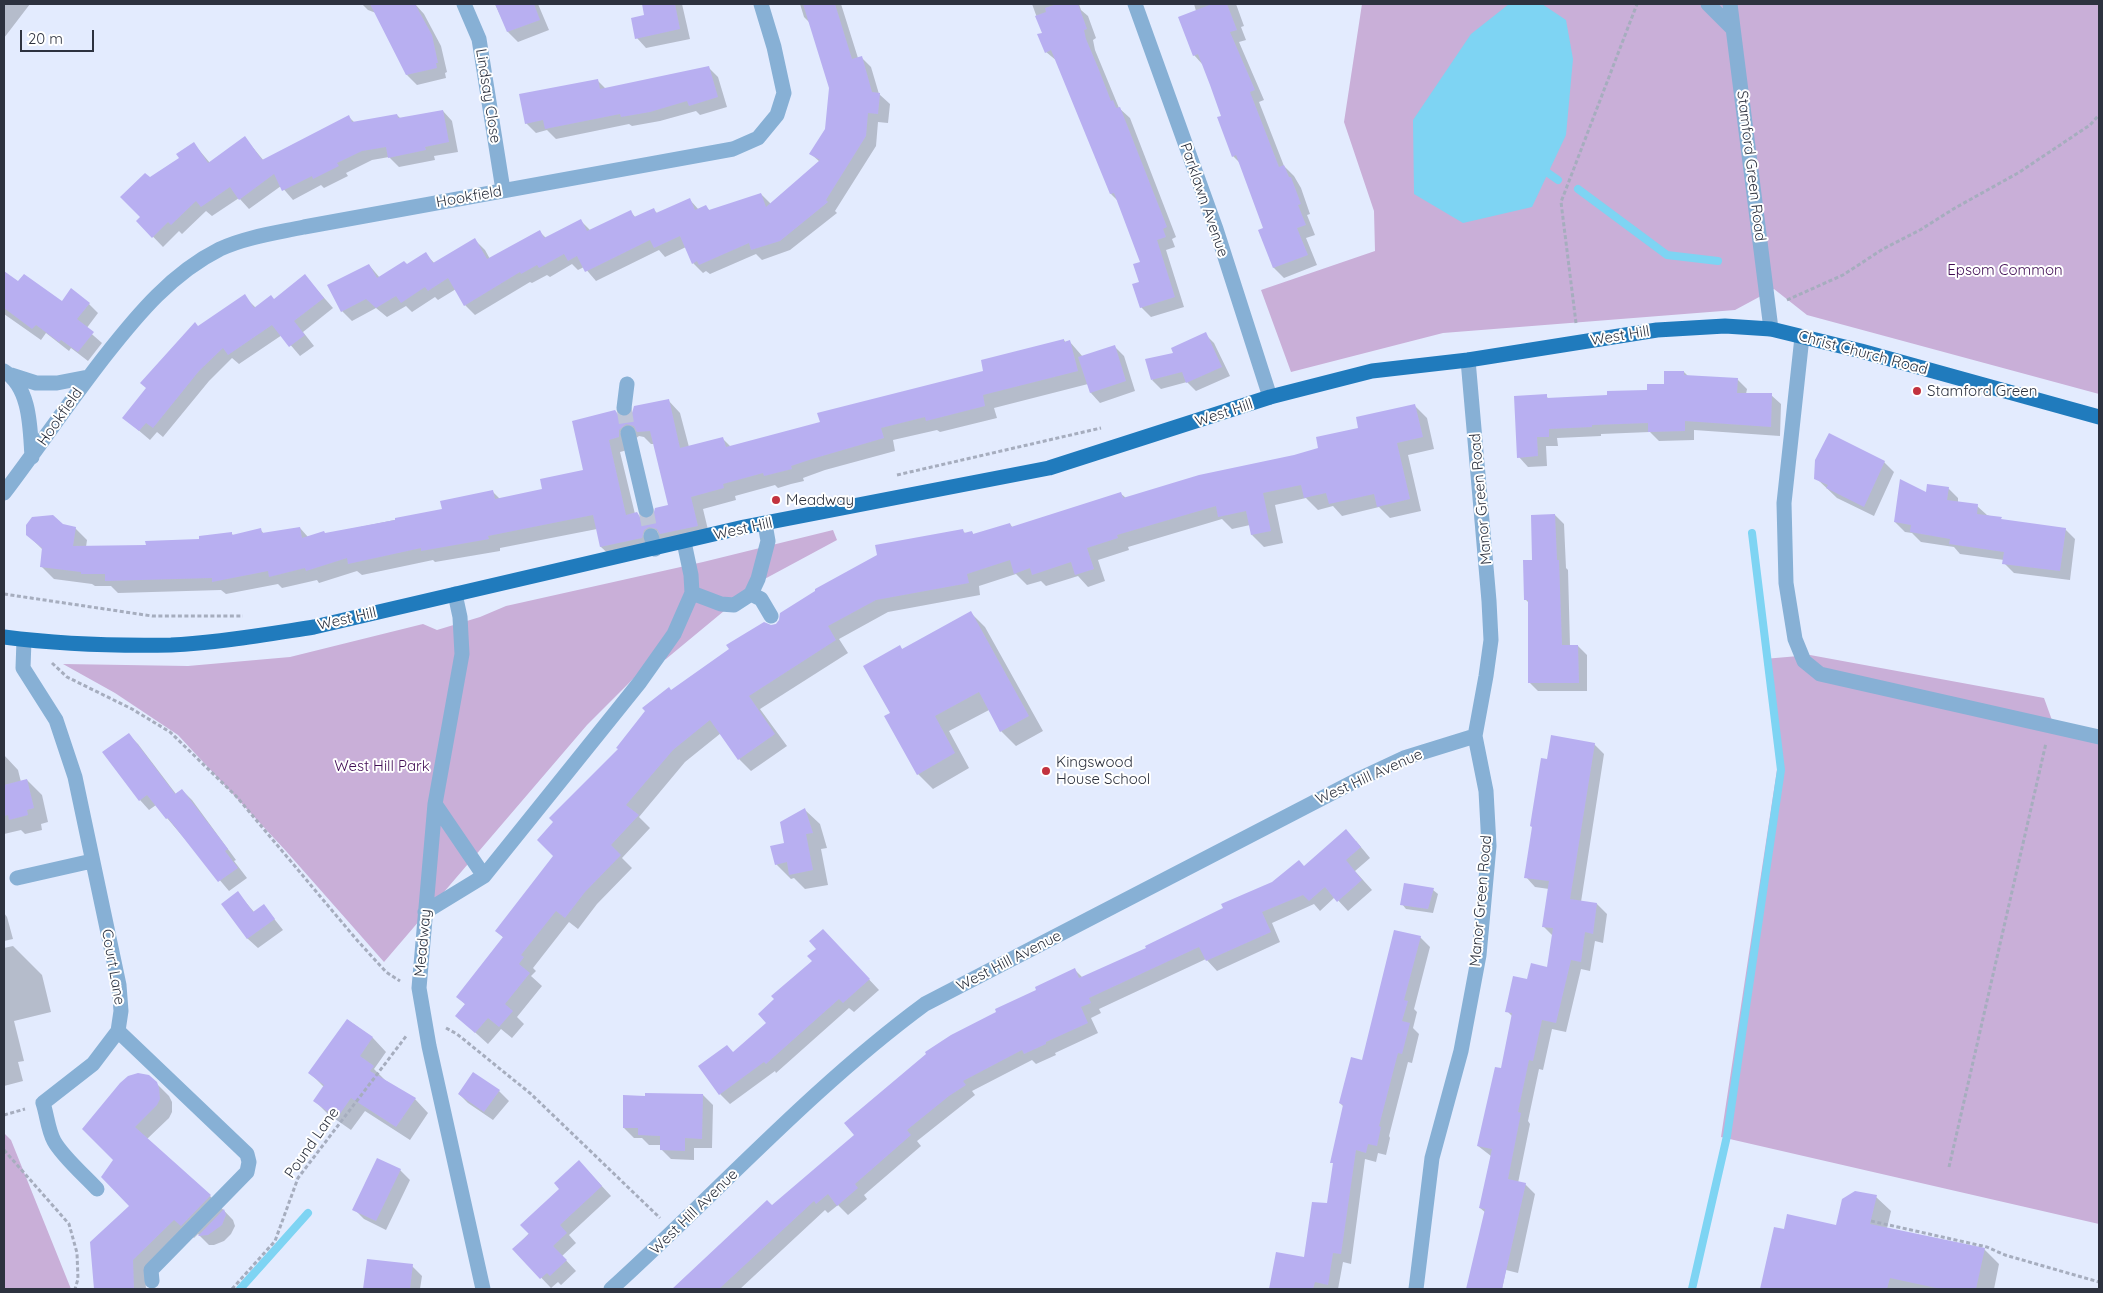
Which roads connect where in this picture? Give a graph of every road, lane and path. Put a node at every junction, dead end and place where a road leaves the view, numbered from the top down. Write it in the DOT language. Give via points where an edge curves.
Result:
graph roads {
  1 [pos="464,4"];
  2 [pos="760,4"];
  3 [pos="1135,4"];
  4 [pos="1637,4"];
  5 [pos="1708,4"];
  6 [pos="1730,4"];
  7 [pos="1733,29"];
  8 [pos="2099,115"];
  9 [pos="503,190"];
  10 [pos="1769,308"];
  11 [pos="1577,327"];
  12 [pos="1771,329"];
  13 [pos="1802,336"];
  14 [pos="1468,360"];
  15 [pos="7,373"];
  16 [pos="88,377"];
  17 [pos="627,384"];
  18 [pos="1270,398"];
  19 [pos="624,408"];
  20 [pos="2099,417"];
  21 [pos="1106,427"];
  22 [pos="628,434"];
  23 [pos="32,457"];
  24 [pos="894,476"];
  25 [pos="4,493"];
  26 [pos="646,510"];
  27 [pos="764,524"];
  28 [pos="684,542"];
  29 [pos="692,593"];
  30 [pos="4,594"];
  31 [pos="455,594"];
  32 [pos="752,594"];
  33 [pos="252,614"];
  34 [pos="771,616"];
  35 [pos="4,637"];
  36 [pos="24,640"];
  37 [pos="52,663"];
  38 [pos="2050,726"];
  39 [pos="1475,736"];
  40 [pos="2099,737"];
  41 [pos="435,804"];
  42 [pos="92,861"];
  43 [pos="484,876"];
  44 [pos="17,878"];
  45 [pos="425,912"];
  46 [pos="419,988"];
  47 [pos="424,1016"];
  48 [pos="118,1031"];
  49 [pos="4,1150"];
  50 [pos="1949,1167"];
  51 [pos="97,1190"];
  52 [pos="1871,1221"];
  53 [pos="675,1232"];
  54 [pos="152,1282"];
  55 [pos="2099,1282"];
  56 [pos="75,1289"];
  57 [pos="232,1289"];
  58 [pos="483,1289"];
  59 [pos="611,1289"];
  60 [pos="1416,1289"];
  1 -- 9 [label="street, Lindsay Close" via="479,40"];
  2 -- 9 [label="street, Hookfield" via="784,93 776,115 758,138 733,149"];
  3 -- 18 [label="street, Parklawn Avenue" via="1216,229"];
  4 -- 11 [label="path" via="1561,202"];
  5 -- 7 [label="street"];
  6 -- 7 [label="street, Stamford Green Road"];
  7 -- 10 [label="street, Stamford Green Road"];
  8 -- 10 [label="path" via="2090,125 2018,173 1843,275"];
  9 -- 16 [label="street, Hookfield" via="249,238 221,249 164,288 134,318"];
  10 -- 12 [label="street, Stamford Green Road"];
  12 -- 13 [label="main road, Christ Church Road"];
  12 -- 14 [label="main road, West Hill" via="1726,326 1657,330"];
  13 -- 20 [label="main road, Christ Church Road"];
  13 -- 38 [label="street" via="1784,503 1786,583 1795,639 1804,661 1820,674"];
  14 -- 18 [label="main road, West Hill" via="1372,371"];
  14 -- 39 [label="street, Manor Green Road" via="1491,640"];
  15 -- 16 [label="street, Hookfield" via="36,383"];
  15 -- 23 [label="street, Hookfield" via="23,396 30,425"];
  16 -- 23 [label="street, Hookfield"];
  17 -- 19 [label="street"];
  18 -- 27 [label="main road, West Hill" via="1049,468"];
  21 -- 24 [label="path"];
  22 -- 26 [label="street"];
  23 -- 25 [label="street, Hookfield"];
  27 -- 28 [label="main road, West Hill"];
  27 -- 32 [label="street" via="768,541"];
  28 -- 29 [label="street"];
  28 -- 31 [label="main road, West Hill" via="653,542"];
  29 -- 32 [label="street" via="721,604 734,605"];
  29 -- 43 [label="street" via="674,634 640,682"];
  30 -- 33 [label="path" via="152,616"];
  31 -- 36 [label="main road, West Hill" via="314,627 172,645"];
  31 -- 41 [label="street, Meadway" via="462,654"];
  32 -- 34 [label="street" via="761,600"];
  35 -- 36 [label="main road, West Hill"];
  36 -- 42 [label="street, Court Lane" via="23,668 56,720 75,777"];
  37 -- 46 [label="path" via="67,677 170,732 236,796 386,972"];
  38 -- 40 [label="street"];
  38 -- 50 [label="path"];
  39 -- 53 [label="street, West Hill Avenue" via="1404,758 1359,779 925,1004 895,1026 786,1123"];
  39 -- 60 [label="street, Manor Green Road" via="1486,791 1489,846 1479,954 1461,1051 1432,1158"];
  41 -- 43 [label="street"];
  41 -- 45 [label="street, Meadway"];
  42 -- 44 [label="street"];
  42 -- 48 [label="street, Court Lane" via="119,985 121,1011"];
  43 -- 45 [label="street"];
  45 -- 46 [label="street, Meadway"];
  46 -- 47 [label="street, Meadway"];
  47 -- 53 [label="path" via="456,1034 531,1094"];
  47 -- 57 [label="path, Pound Lane" via="298,1178 275,1241"];
  47 -- 58 [label="street, Meadway"];
  48 -- 51 [label="street" via="93,1064 43,1103 55,1143"];
  48 -- 54 [label="street" via="246,1154 249,1162 247,1172 151,1270"];
  49 -- 56 [label="path" via="69,1224 78,1254"];
  52 -- 55 [label="path" via="1987,1247"];
  53 -- 59 [label="street, West Hill Avenue"];
}
